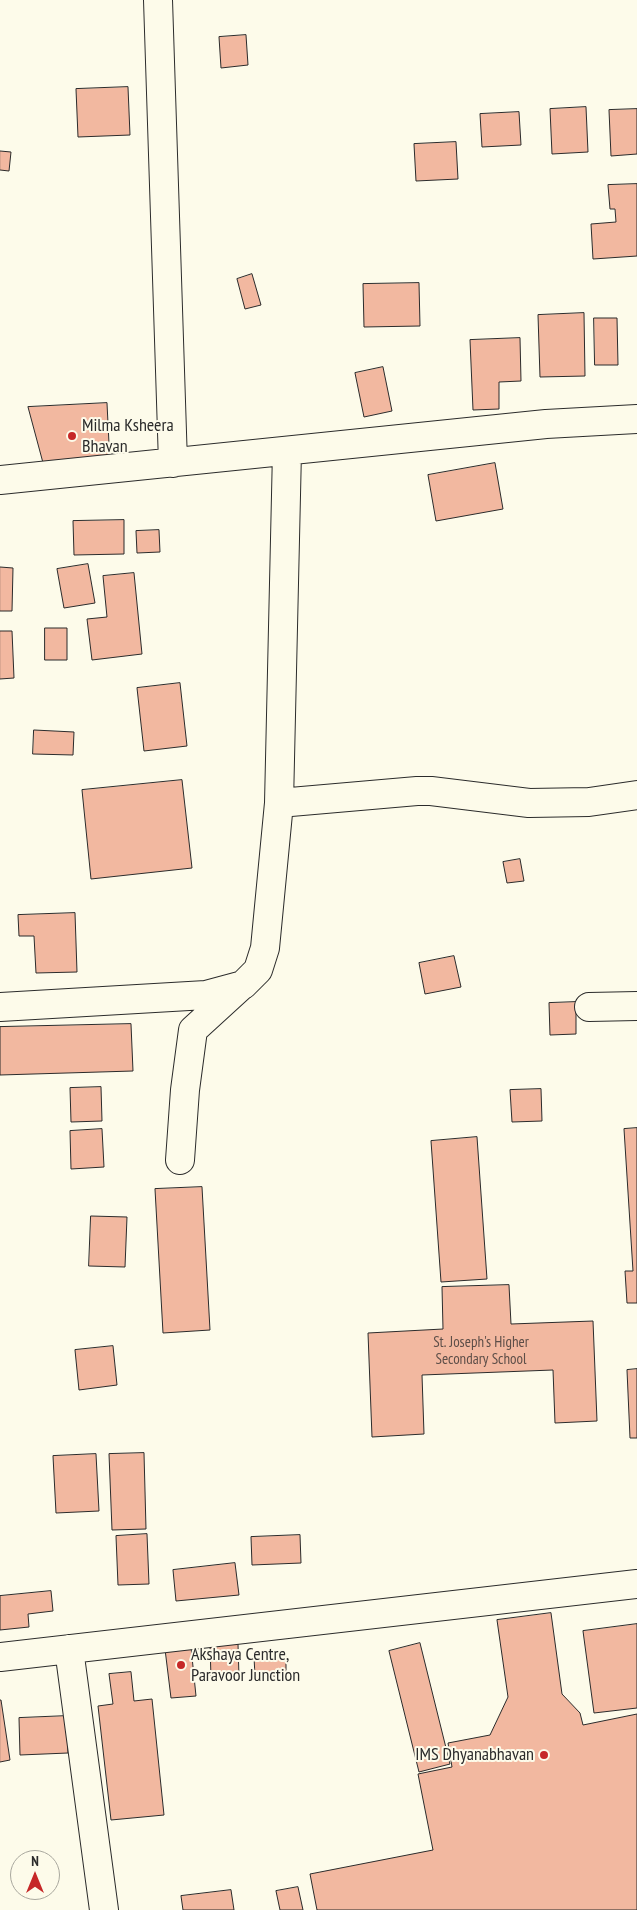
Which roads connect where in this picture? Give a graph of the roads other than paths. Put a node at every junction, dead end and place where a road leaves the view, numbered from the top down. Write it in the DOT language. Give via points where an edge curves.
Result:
graph roads {
  1 [pos="158,0"];
  2 [pos="637,419"];
  3 [pos="286,450"];
  4 [pos="174,462"];
  5 [pos="0,480"];
  6 [pos="637,795"];
  7 [pos="279,803"];
  8 [pos="243,985"];
  9 [pos="637,1006"];
  10 [pos="0,1007"];
  11 [pos="589,1007"];
  12 [pos="180,1160"];
  13 [pos="637,1584"];
  14 [pos="69,1649"];
  15 [pos="0,1656"];
  16 [pos="104,1910"];
  1 -- 4 [label="street"];
  2 -- 3 [label="street" via="546,424"];
  3 -- 4 [label="street"];
  3 -- 7 [label="street"];
  4 -- 5 [label="street"];
  6 -- 7 [label="street" via="589,802 529,803 417,791"];
  7 -- 8 [label="street" via="265,948 258,970"];
  8 -- 10 [label="street" via="206,995"];
  8 -- 12 [label="street" via="193,1030"];
  9 -- 11 [label="street"];
  13 -- 14 [label="street"];
  14 -- 15 [label="street"];
  14 -- 16 [label="street"];
}
